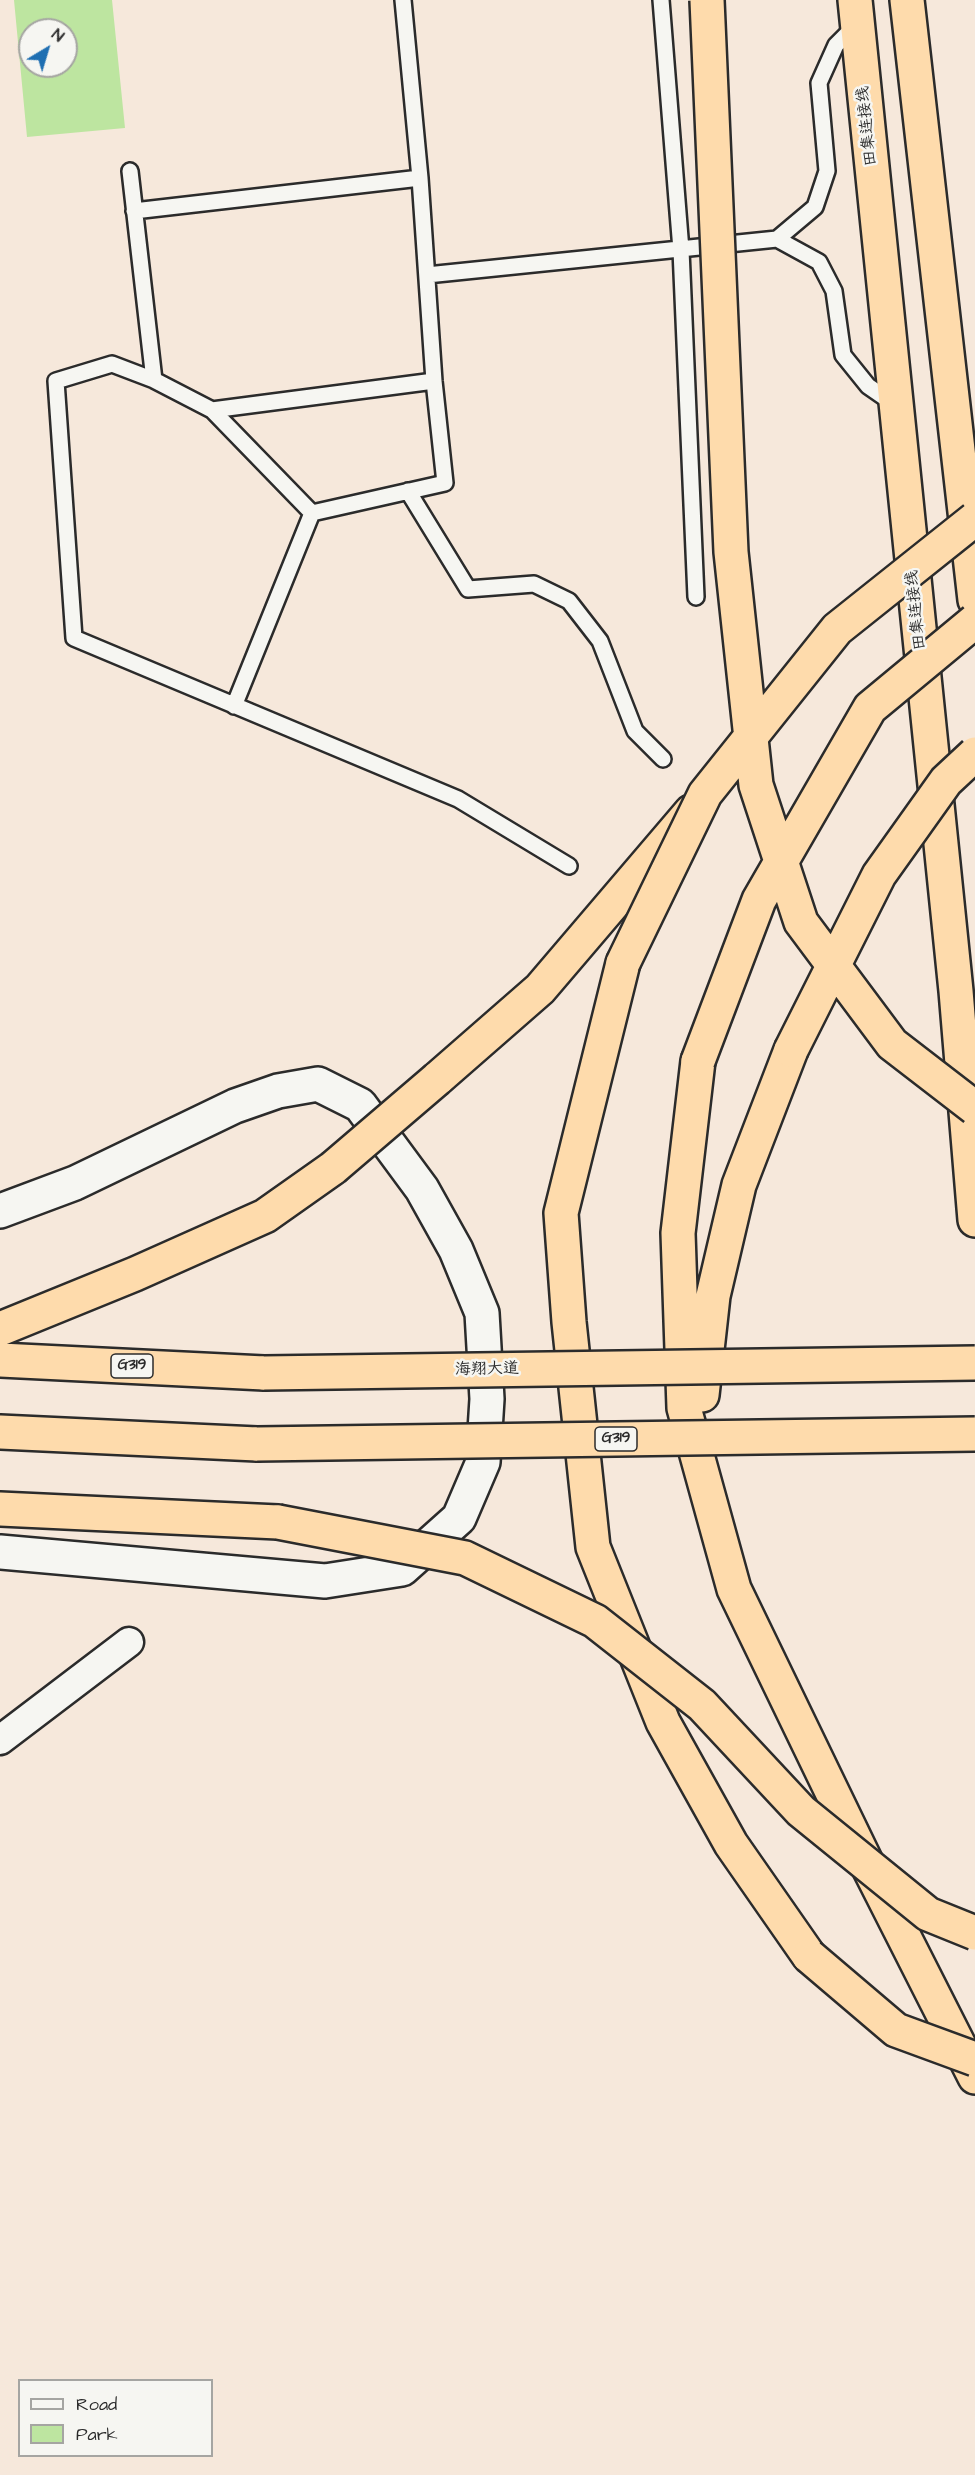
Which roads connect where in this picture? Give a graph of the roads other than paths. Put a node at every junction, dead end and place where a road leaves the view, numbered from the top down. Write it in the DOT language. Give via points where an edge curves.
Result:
graph roads {
  1 [pos="403,0"];
  2 [pos="661,0"];
  3 [pos="707,0"];
  4 [pos="907,0"];
  5 [pos="856,12"];
  6 [pos="130,171"];
  7 [pos="420,178"];
  8 [pos="134,211"];
  9 [pos="777,238"];
  10 [pos="681,250"];
  11 [pos="427,275"];
  12 [pos="154,380"];
  13 [pos="434,381"];
  14 [pos="897,406"];
  15 [pos="212,410"];
  16 [pos="408,491"];
  17 [pos="312,513"];
  18 [pos="975,519"];
  19 [pos="696,597"];
  20 [pos="975,600"];
  21 [pos="975,621"];
  22 [pos="234,706"];
  23 [pos="975,754"];
  24 [pos="663,759"];
  25 [pos="705,794"];
  26 [pos="569,866"];
  27 [pos="975,1108"];
  28 [pos="0,1211"];
  29 [pos="975,1220"];
  30 [pos="0,1329"];
  31 [pos="0,1360"];
  32 [pos="975,1363"];
  33 [pos="0,1432"];
  34 [pos="975,1434"];
  35 [pos="695,1450"];
  36 [pos="0,1509"];
  37 [pos="0,1552"];
  38 [pos="129,1642"];
  39 [pos="0,1740"];
  40 [pos="975,1934"];
  41 [pos="975,2059"];
  42 [pos="975,2077"];
  1 -- 7 [label="lane"];
  2 -- 10 [label="lane"];
  3 -- 27 [label="highway, bridge" via="731,552 756,785 801,922 892,1044"];
  4 -- 20 [label="highway"];
  5 -- 9 [label="lane" via="819,83 827,171 815,207"];
  5 -- 14 [label="highway, 田集连接线"];
  6 -- 8 [label="lane"];
  7 -- 8 [label="lane"];
  7 -- 11 [label="lane"];
  8 -- 12 [label="lane"];
  9 -- 10 [label="lane"];
  9 -- 14 [label="lane" via="819,262 834,291 843,355 867,386"];
  10 -- 11 [label="lane"];
  10 -- 19 [label="lane"];
  11 -- 13 [label="lane"];
  12 -- 15 [label="lane"];
  12 -- 22 [label="lane" via="112,364 56,381 74,638"];
  13 -- 15 [label="lane"];
  13 -- 16 [label="lane" via="445,483"];
  14 -- 29 [label="highway, 田集连接线"];
  15 -- 17 [label="lane"];
  16 -- 17 [label="lane"];
  16 -- 24 [label="lane" via="468,589 534,584 569,601 600,641 635,731"];
  17 -- 22 [label="lane"];
  18 -- 25 [label="highway, bridge" via="837,629"];
  21 -- 35 [label="highway, bridge" via="870,708 759,900 698,1061 678,1233 684,1408"];
  22 -- 26 [label="lane" via="458,799"];
  23 -- 35 [label="highway, bridge" via="946,781 879,875 791,1050 739,1185 713,1296"];
  25 -- 30 [label="highway, bridge" via="540,989 333,1168 265,1216"];
  25 -- 41 [label="highway, bridge" via="623,963 561,1213 593,1547 663,1722 731,1844 809,1956 896,2030"];
  28 -- 37 [label="street" via="75,1183 235,1106 278,1091 318,1084 360,1105 422,1189 456,1250 482,1313 487,1399 483,1462 459,1518 402,1569 325,1581"];
  31 -- 32 [label="highway, 海翔大道 / G319, bridge" via="264,1373"];
  33 -- 34 [label="highway, G319, bridge" via="257,1444"];
  35 -- 42 [label="highway" via="734,1589"];
  36 -- 40 [label="highway, bridge" via="278,1521 465,1558 595,1622 702,1705 801,1811 928,1914"];
  38 -- 39 [label="street"];
}
